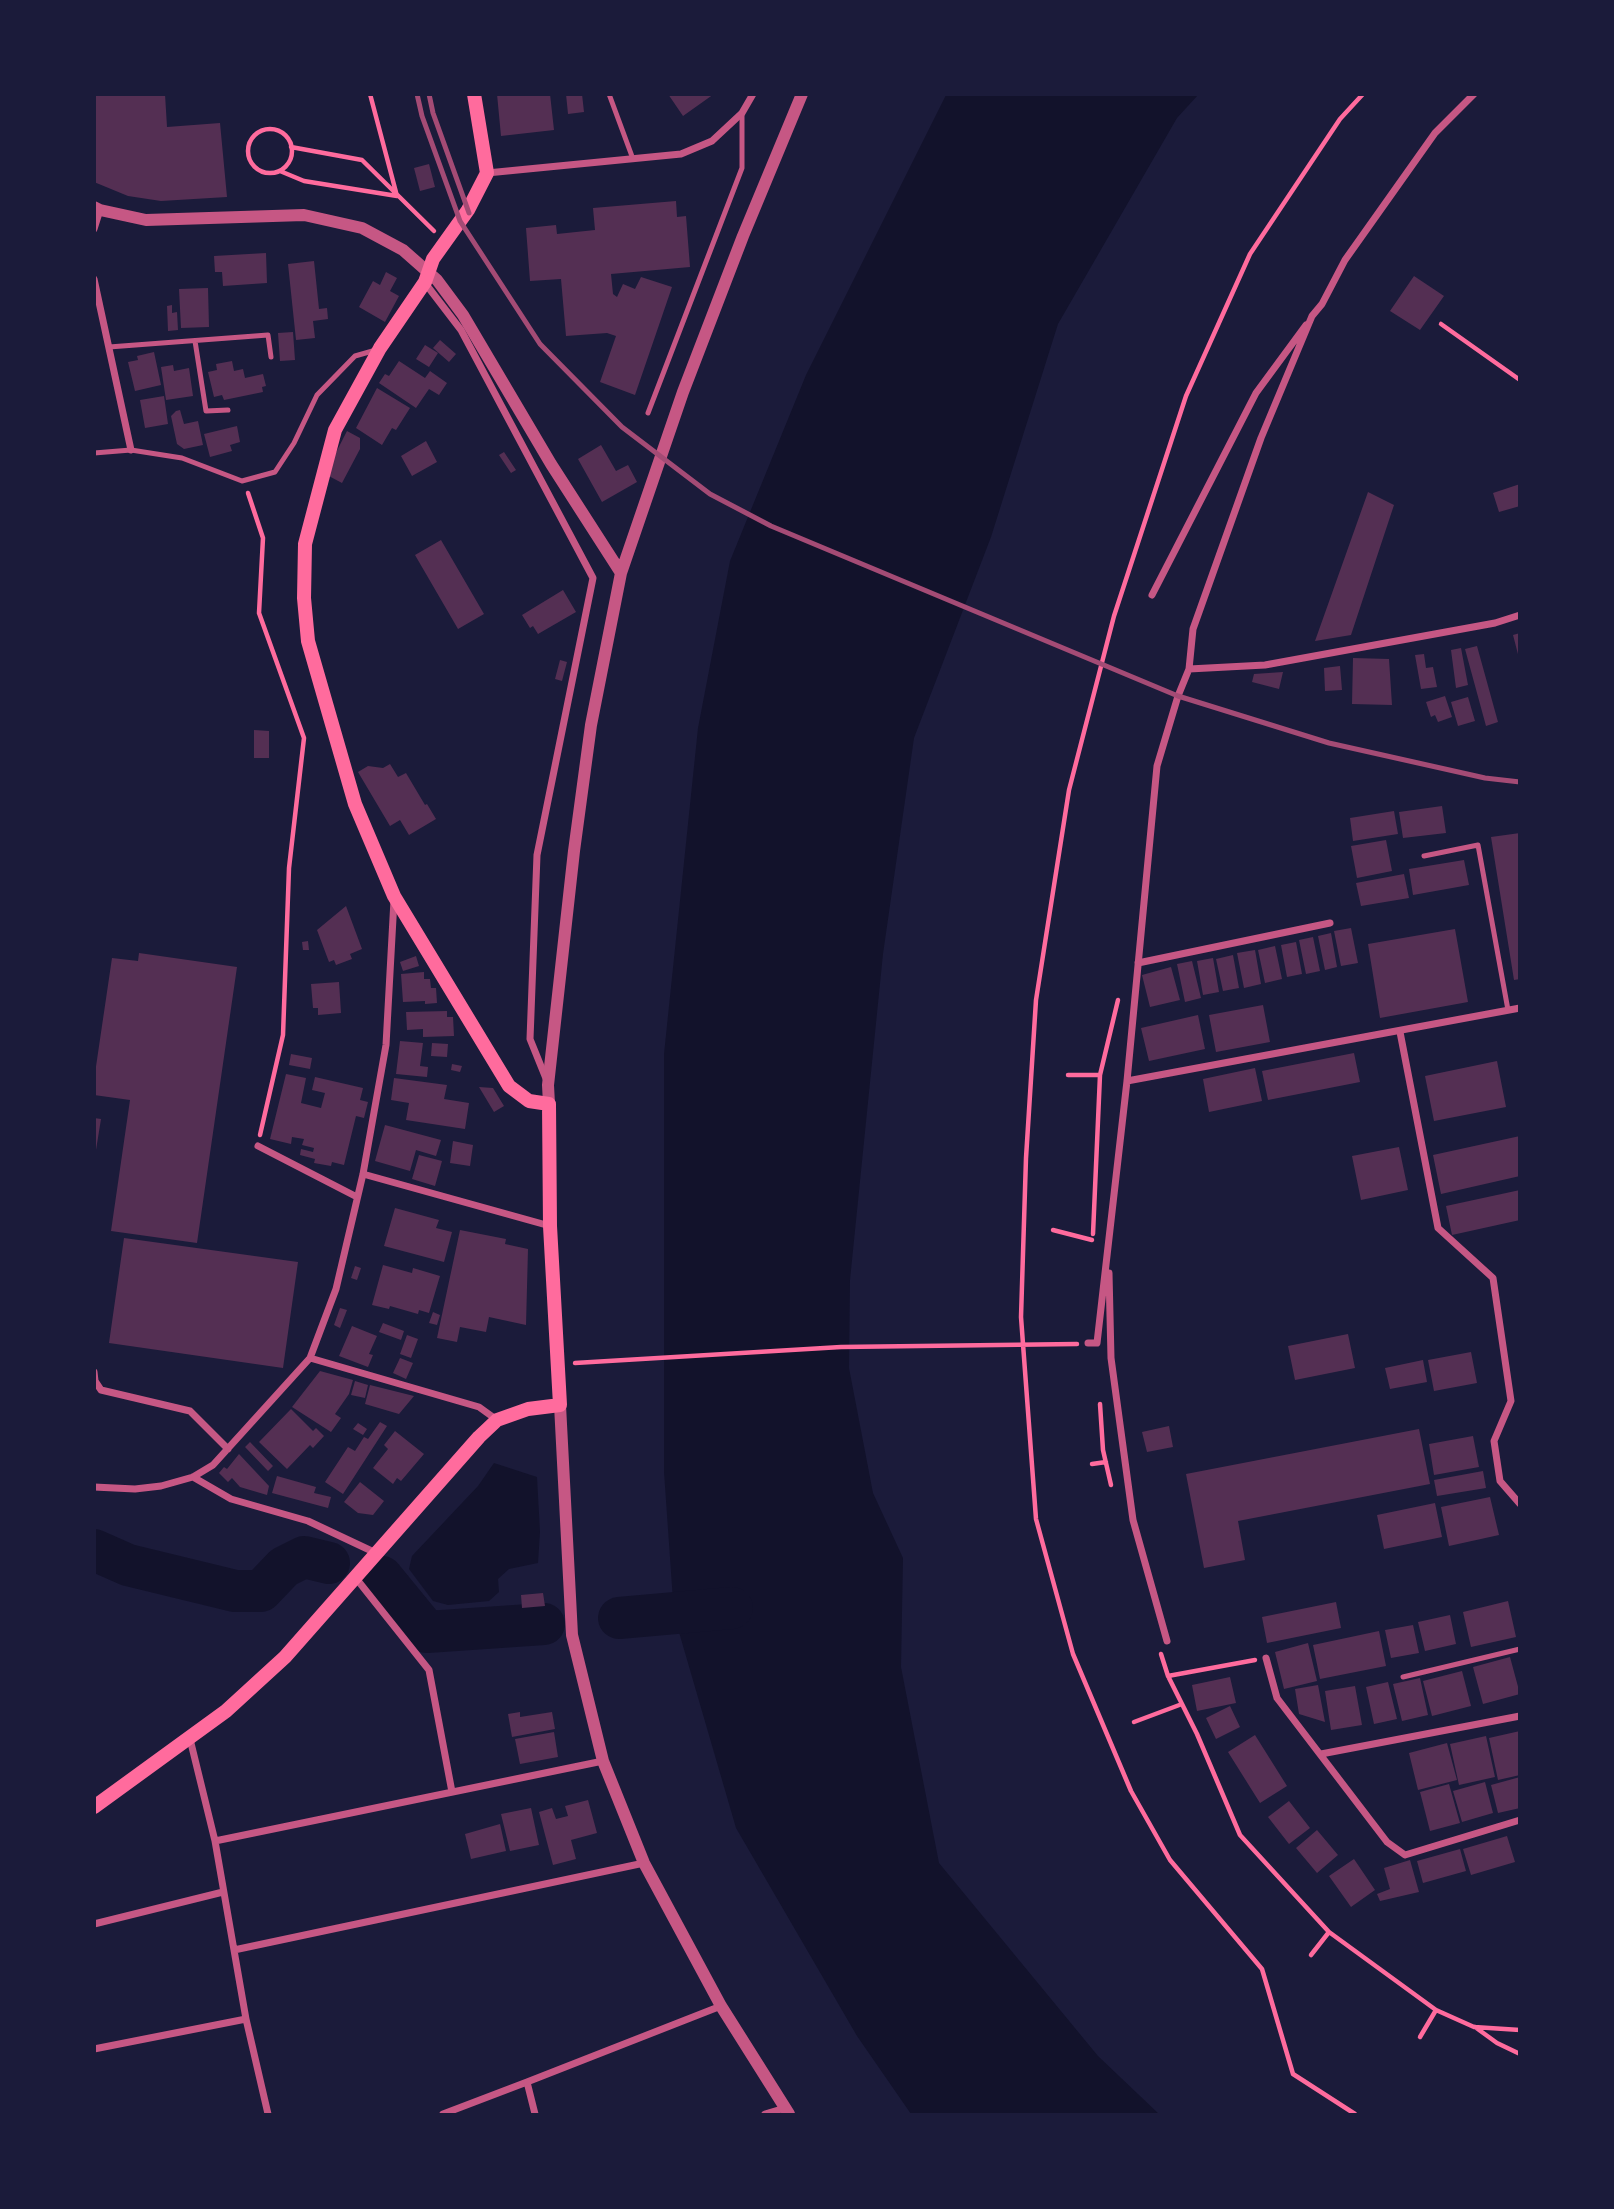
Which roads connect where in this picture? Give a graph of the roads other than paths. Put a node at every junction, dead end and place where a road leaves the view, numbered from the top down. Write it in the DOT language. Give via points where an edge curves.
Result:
graph roads {
  1 [pos="474,94"];
  2 [pos="609,94"];
  3 [pos="753,94"];
  4 [pos="802,94"];
  5 [pos="1474,94"];
  6 [pos="742,113"];
  7 [pos="633,159"];
  8 [pos="487,173"];
  9 [pos="97,209"];
  10 [pos="94,229"];
  11 [pos="94,279"];
  12 [pos="425,282"];
  13 [pos="96,289"];
  14 [pos="1312,316"];
  15 [pos="195,341"];
  16 [pos="109,347"];
  17 [pos="380,348"];
  18 [pos="271,357"];
  19 [pos="228,410"];
  20 [pos="648,413"];
  21 [pos="131,450"];
  22 [pos="94,453"];
  23 [pos="621,573"];
  24 [pos="1152,595"];
  25 [pos="1520,615"];
  26 [pos="1189,669"];
  27 [pos="1424,856"];
  28 [pos="394,896"];
  29 [pos="1330,923"];
  30 [pos="1138,963"];
  31 [pos="1520,1008"];
  32 [pos="1508,1010"];
  33 [pos="1400,1032"];
  34 [pos="1127,1081"];
  35 [pos="548,1085"];
  36 [pos="549,1104"];
  37 [pos="258,1146"];
  38 [pos="363,1174"];
  39 [pos="357,1197"];
  40 [pos="550,1226"];
  41 [pos="1108,1249"];
  42 [pos="1088,1343"];
  43 [pos="310,1358"];
  44 [pos="94,1372"];
  45 [pos="1515,1400"];
  46 [pos="560,1405"];
  47 [pos="497,1420"];
  48 [pos="228,1449"];
  49 [pos="193,1477"];
  50 [pos="94,1487"];
  51 [pos="1520,1504"];
  52 [pos="376,1553"];
  53 [pos="354,1577"];
  54 [pos="1167,1641"];
  55 [pos="1520,1649"];
  56 [pos="1266,1658"];
  57 [pos="1403,1677"];
  58 [pos="1520,1716"];
  59 [pos="190,1739"];
  60 [pos="1321,1754"];
  61 [pos="603,1760"];
  62 [pos="452,1792"];
  63 [pos="94,1807"];
  64 [pos="1520,1820"];
  65 [pos="215,1841"];
  66 [pos="644,1863"];
  67 [pos="223,1892"];
  68 [pos="94,1924"];
  69 [pos="234,1950"];
  70 [pos="721,2006"];
  71 [pos="246,2019"];
  72 [pos="94,2049"];
  73 [pos="527,2082"];
  74 [pos="787,2111"];
  75 [pos="268,2115"];
  76 [pos="443,2115"];
  77 [pos="535,2115"];
  78 [pos="765,2115"];
  1 -- 8 [label="main road"];
  2 -- 7 [label="lane"];
  3 -- 6 [label="street"];
  4 -- 23 [label="street" via="683,393"];
  5 -- 14 [label="street" via="1435,133 1345,260"];
  6 -- 7 [label="street" via="712,141 681,154"];
  6 -- 20 [label="lane" via="742,168"];
  7 -- 8 [label="street"];
  8 -- 12 [label="main road" via="468,210 433,259"];
  9 -- 10 [label="street"];
  9 -- 23 [label="street" via="146,220 304,215 362,228 402,250 437,280 463,315"];
  11 -- 13 [label="street"];
  12 -- 17 [label="main road"];
  12 -- 35 [label="street" via="461,330 593,578 537,855 530,1039"];
  13 -- 16 [label="street"];
  14 -- 24 [label="street" via="1256,393"];
  14 -- 26 [label="street" via="1261,438 1193,629"];
  15 -- 16 [label="lane"];
  15 -- 18 [label="lane" via="268,335"];
  15 -- 19 [label="lane" via="206,411"];
  16 -- 21 [label="street"];
  17 -- 21 [label="lane" via="355,356 317,395 275,472 242,481 182,458"];
  17 -- 28 [label="main road" via="335,430 305,544 304,598 308,641 355,804"];
  21 -- 22 [label="lane"];
  23 -- 35 [label="street" via="591,725"];
  25 -- 26 [label="street" via="1265,665"];
  26 -- 30 [label="street" via="1157,766"];
  27 -- 32 [label="lane" via="1478,845"];
  28 -- 36 [label="main road" via="509,1086 529,1101"];
  28 -- 38 [label="street" via="386,1045"];
  29 -- 30 [label="street"];
  30 -- 34 [label="street"];
  31 -- 32 [label="street"];
  32 -- 33 [label="street"];
  33 -- 34 [label="street"];
  33 -- 45 [label="street" via="1438,1228 1493,1278"];
  34 -- 41 [label="street"];
  35 -- 36 [label="street"];
  36 -- 40 [label="main road"];
  37 -- 39 [label="street"];
  38 -- 39 [label="street"];
  38 -- 40 [label="street"];
  39 -- 43 [label="street" via="336,1289"];
  40 -- 46 [label="main road"];
  41 -- 42 [label="street" via="1097,1343"];
  41 -- 54 [label="street" via="1111,1358 1132,1520"];
  43 -- 47 [label="street" via="479,1407"];
  43 -- 48 [label="street"];
  44 -- 48 [label="street" via="100,1390 190,1411"];
  45 -- 51 [label="street" via="1494,1441 1500,1481"];
  46 -- 47 [label="main road" via="528,1409"];
  46 -- 61 [label="street" via="572,1635"];
  47 -- 52 [label="main road"];
  48 -- 49 [label="street"];
  49 -- 50 [label="street" via="135,1489"];
  49 -- 52 [label="street" via="230,1499 308,1521"];
  52 -- 53 [label="main road"];
  53 -- 59 [label="main road" via="285,1657"];
  53 -- 62 [label="street" via="429,1670"];
  55 -- 57 [label="lane"];
  56 -- 60 [label="street" via="1277,1698"];
  58 -- 60 [label="street"];
  59 -- 63 [label="main road"];
  59 -- 65 [label="street"];
  60 -- 64 [label="street" via="1387,1842 1405,1855"];
  61 -- 62 [label="street"];
  61 -- 66 [label="street"];
  62 -- 65 [label="street"];
  65 -- 67 [label="street"];
  66 -- 69 [label="street"];
  66 -- 70 [label="street"];
  67 -- 68 [label="street"];
  67 -- 69 [label="street"];
  69 -- 71 [label="street"];
  70 -- 73 [label="street"];
  70 -- 74 [label="street"];
  71 -- 72 [label="street"];
  71 -- 75 [label="street"];
  73 -- 76 [label="street"];
  73 -- 77 [label="street"];
  74 -- 78 [label="street"];
}
